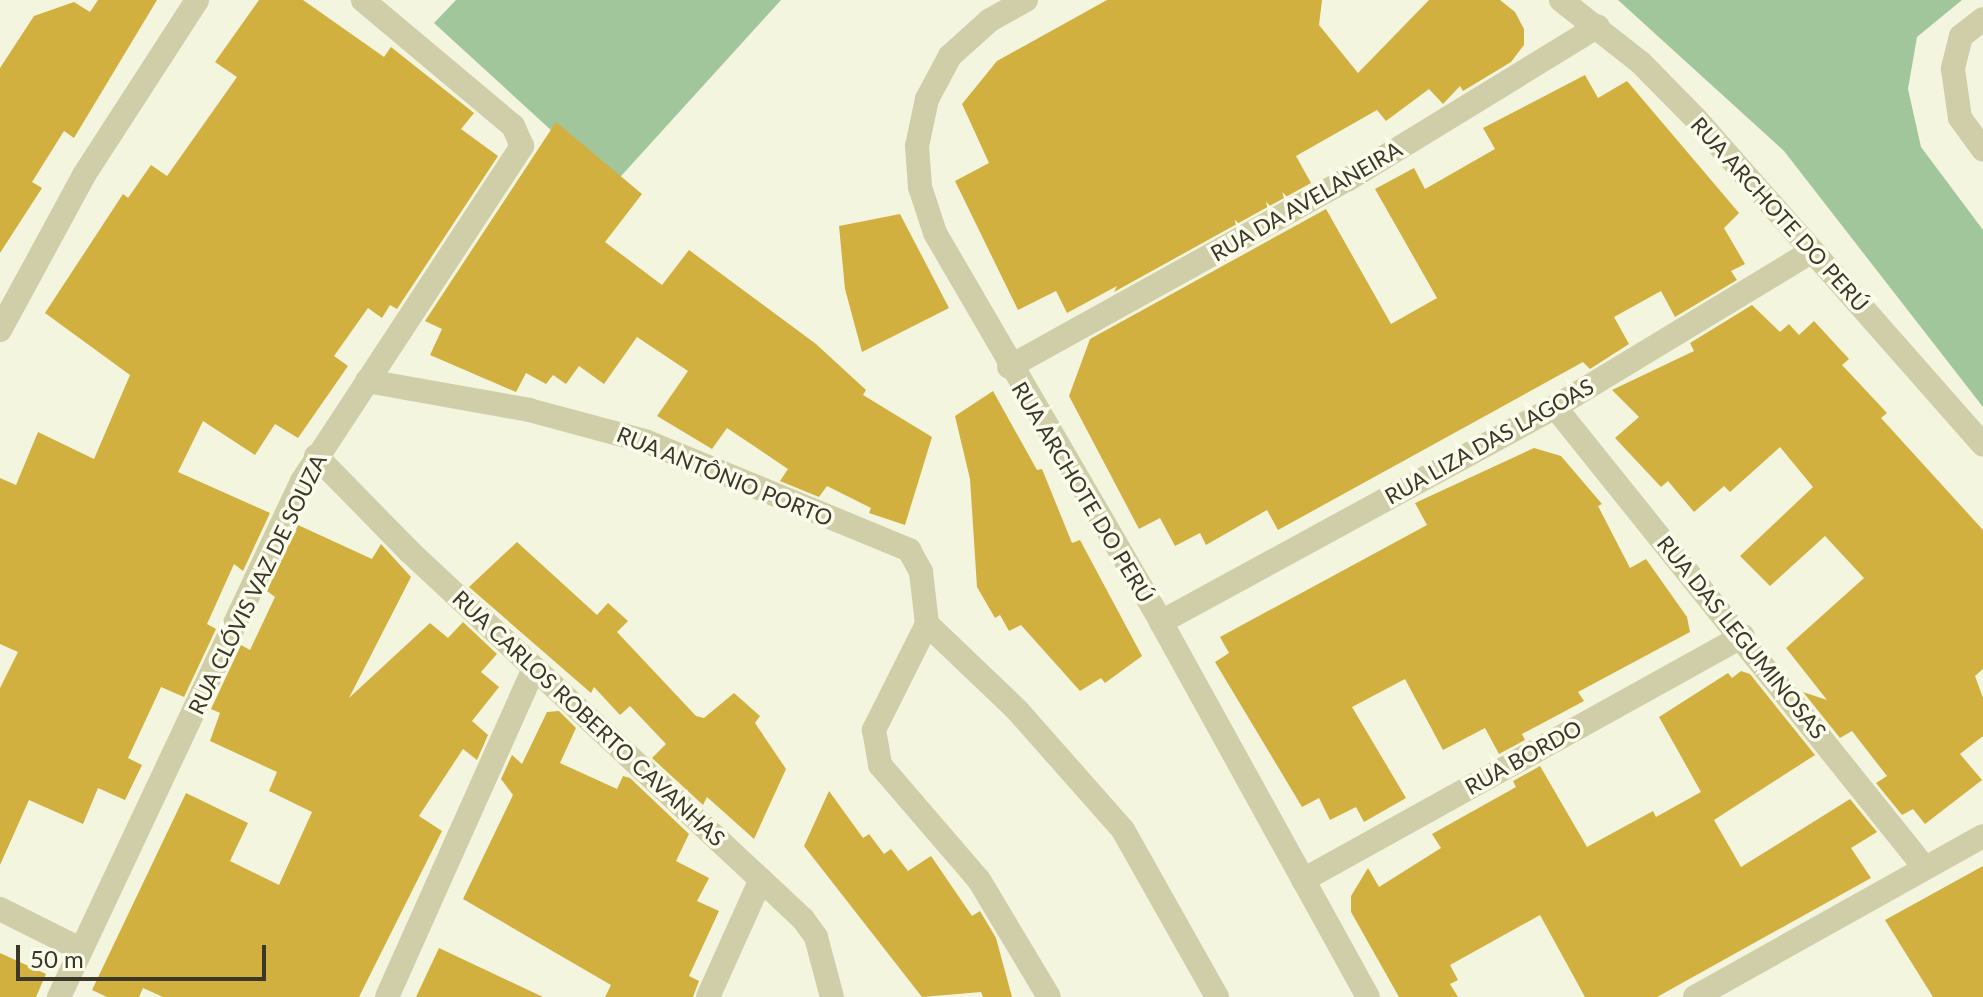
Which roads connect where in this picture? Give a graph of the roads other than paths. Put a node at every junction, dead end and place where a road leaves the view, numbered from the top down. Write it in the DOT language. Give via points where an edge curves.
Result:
graph roads {
  1 [pos="197,0"];
  2 [pos="363,0"];
  3 [pos="1026,0"];
  4 [pos="1561,0"];
  5 [pos="1983,19"];
  6 [pos="1598,26"];
  7 [pos="1983,150"];
  8 [pos="1813,251"];
  9 [pos="6,301"];
  10 [pos="0,330"];
  11 [pos="1009,367"];
  12 [pos="367,381"];
  13 [pos="1555,407"];
  14 [pos="1983,444"];
  15 [pos="316,456"];
  16 [pos="1161,622"];
  17 [pos="927,624"];
  18 [pos="1743,636"];
  19 [pos="534,668"];
  20 [pos="1983,836"];
  21 [pos="1925,868"];
  22 [pos="761,879"];
  23 [pos="1303,880"];
  24 [pos="0,909"];
  25 [pos="80,949"];
  26 [pos="59,997"];
  27 [pos="387,997"];
  28 [pos="708,997"];
  29 [pos="832,997"];
  30 [pos="1049,997"];
  31 [pos="1217,997"];
  32 [pos="1368,997"];
  33 [pos="1695,997"];
  1 -- 9 [label="street"];
  2 -- 12 [label="street, RUA CLÓVIS VAZ DE SOUZA" via="523,140"];
  3 -- 11 [label="street, RUA ARCHOTE DO PERÚ" via="990,20 950,56 927,99 917,146 920,187 935,233"];
  4 -- 6 [label="street, RUA ARCHOTE DO PERÚ"];
  5 -- 7 [label="street" via="1961,36 1953,69 1960,118"];
  6 -- 8 [label="street, RUA ARCHOTE DO PERÚ" via="1696,119"];
  6 -- 11 [label="street, RUA DA AVELANEIRA" via="1347,180"];
  8 -- 13 [label="street, RUA LIZA DAS LAGOAS"];
  8 -- 14 [label="street, RUA ARCHOTE DO PERÚ"];
  9 -- 10 [label="street"];
  11 -- 16 [label="street, RUA ARCHOTE DO PERÚ"];
  12 -- 15 [label="street, RUA CLÓVIS VAZ DE SOUZA"];
  12 -- 17 [label="street, RUA ANTÔNIO PORTO" via="529,410 632,437 900,544 918,563"];
  13 -- 16 [label="street, RUA LIZA DAS LAGOAS"];
  13 -- 18 [label="street, RUA DAS LEGUMINOSAS"];
  15 -- 19 [label="street, RUA CARLOS ROBERTO CAVANHAS"];
  15 -- 25 [label="street, RUA CLÓVIS VAZ DE SOUZA"];
  16 -- 23 [label="street, RUA ARCHOTE DO PERÚ"];
  17 -- 30 [label="street" via="874,730 880,765 979,880"];
  17 -- 31 [label="street" via="1017,710 1123,830"];
  18 -- 21 [label="street, RUA DAS LEGUMINOSAS"];
  18 -- 23 [label="street, RUA BORDO"];
  19 -- 22 [label="street, RUA CARLOS ROBERTO CAVANHAS"];
  19 -- 27 [label="street"];
  20 -- 21 [label="street"];
  21 -- 33 [label="street"];
  22 -- 28 [label="street"];
  22 -- 29 [label="street, RUA CARLOS ROBERTO CAVANHAS" via="816,937"];
  23 -- 32 [label="street, RUA ARCHOTE DO PERÚ"];
  24 -- 25 [label="street"];
  25 -- 26 [label="street, RUA CLÓVIS VAZ DE SOUZA"];
}
